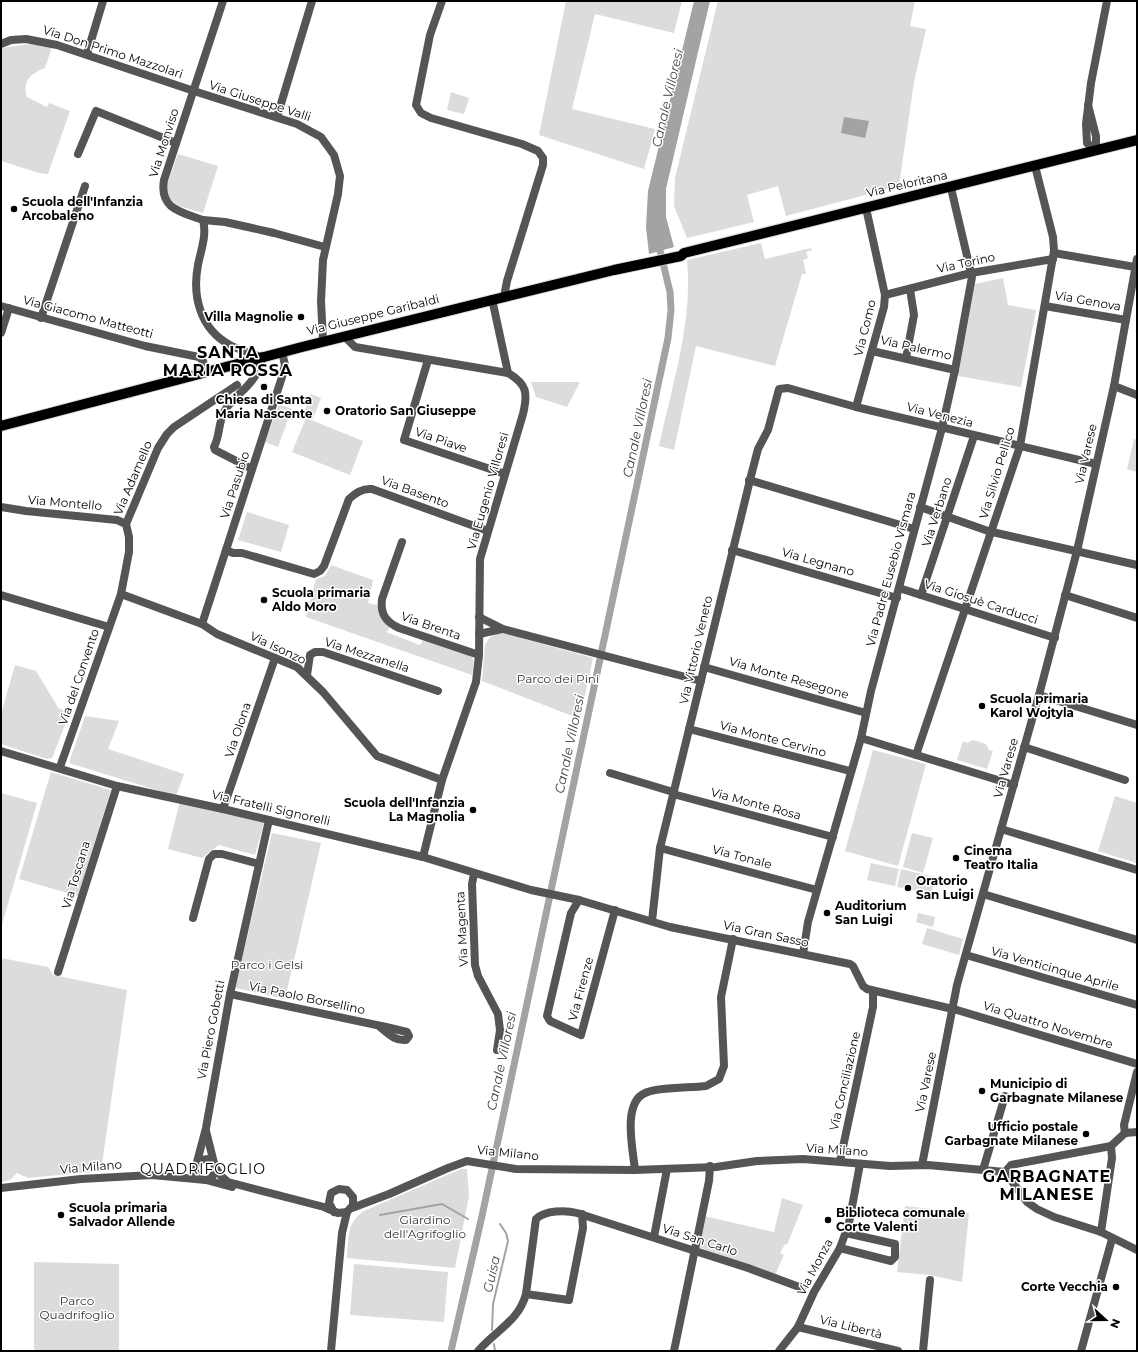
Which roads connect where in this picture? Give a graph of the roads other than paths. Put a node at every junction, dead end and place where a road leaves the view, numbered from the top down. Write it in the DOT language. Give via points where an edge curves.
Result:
graph roads {
  1 [pos="103,1"];
  2 [pos="223,1"];
  3 [pos="312,1"];
  4 [pos="442,1"];
  5 [pos="1106,1"];
  6 [pos="1,44"];
  7 [pos="86,54"];
  8 [pos="193,91"];
  9 [pos="277,117"];
  10 [pos="1137,140"];
  11 [pos="176,143"];
  12 [pos="1096,150"];
  13 [pos="78,154"];
  14 [pos="1035,166"];
  15 [pos="85,186"];
  16 [pos="951,188"];
  17 [pos="866,208"];
  18 [pos="203,220"];
  19 [pos="325,247"];
  20 [pos="1053,256"];
  21 [pos="1137,259"];
  22 [pos="648,262"];
  23 [pos="1135,267"];
  24 [pos="971,273"];
  25 [pos="910,289"];
  26 [pos="885,295"];
  27 [pos="504,296"];
  28 [pos="492,300"];
  29 [pos="1045,306"];
  30 [pos="5,307"];
  31 [pos="41,318"];
  32 [pos="1126,320"];
  33 [pos="1,333"];
  34 [pos="344,336"];
  35 [pos="322,341"];
  36 [pos="872,350"];
  37 [pos="282,352"];
  38 [pos="262,357"];
  39 [pos="906,358"];
  40 [pos="428,360"];
  41 [pos="955,370"];
  42 [pos="206,371"];
  43 [pos="508,373"];
  44 [pos="237,385"];
  45 [pos="1114,386"];
  46 [pos="779,389"];
  47 [pos="1137,395"];
  48 [pos="856,407"];
  49 [pos="1,426"];
  50 [pos="942,428"];
  51 [pos="974,436"];
  52 [pos="1020,446"];
  53 [pos="1096,464"];
  54 [pos="252,469"];
  55 [pos="505,474"];
  56 [pos="750,480"];
  57 [pos="1,507"];
  58 [pos="920,507"];
  59 [pos="948,517"];
  60 [pos="126,524"];
  61 [pos="914,529"];
  62 [pos="488,531"];
  63 [pos="991,532"];
  64 [pos="402,542"];
  65 [pos="227,548"];
  66 [pos="732,550"];
  67 [pos="1076,551"];
  68 [pos="1137,565"];
  69 [pos="899,588"];
  70 [pos="121,594"];
  71 [pos="1,595"];
  72 [pos="922,595"];
  73 [pos="1065,595"];
  74 [pos="896,598"];
  75 [pos="965,610"];
  76 [pos="479,617"];
  77 [pos="1137,618"];
  78 [pos="202,624"];
  79 [pos="109,626"];
  80 [pos="503,629"];
  81 [pos="479,634"];
  82 [pos="1055,638"];
  83 [pos="479,655"];
  84 [pos="275,658"];
  85 [pos="704,666"];
  86 [pos="307,675"];
  87 [pos="701,681"];
  88 [pos="438,691"];
  89 [pos="1039,695"];
  90 [pos="866,713"];
  91 [pos="1137,725"];
  92 [pos="689,729"];
  93 [pos="861,738"];
  94 [pos="1024,747"];
  95 [pos="1,751"];
  96 [pos="916,755"];
  97 [pos="60,767"];
  98 [pos="850,772"];
  99 [pos="610,773"];
  100 [pos="442,780"];
  101 [pos="1125,780"];
  102 [pos="1014,785"];
  103 [pos="117,786"];
  104 [pos="673,793"];
  105 [pos="222,809"];
  106 [pos="269,820"];
  107 [pos="1001,829"];
  108 [pos="832,837"];
  109 [pos="660,848"];
  110 [pos="423,857"];
  111 [pos="259,864"];
  112 [pos="1137,870"];
  113 [pos="474,874"];
  114 [pos="817,890"];
  115 [pos="983,894"];
  116 [pos="563,896"];
  117 [pos="578,900"];
  118 [pos="615,910"];
  119 [pos="194,918"];
  120 [pos="652,921"];
  121 [pos="733,939"];
  122 [pos="1137,940"];
  123 [pos="803,954"];
  124 [pos="966,955"];
  125 [pos="58,972"];
  126 [pos="873,991"];
  127 [pos="230,994"];
  128 [pos="883,994"];
  129 [pos="1137,1005"];
  130 [pos="874,1007"];
  131 [pos="952,1009"];
  132 [pos="380,1026"];
  133 [pos="497,1050"];
  134 [pos="1137,1064"];
  135 [pos="1137,1072"];
  136 [pos="1005,1096"];
  137 [pos="206,1128"];
  138 [pos="1137,1132"];
  139 [pos="1125,1134"];
  140 [pos="1111,1146"];
  141 [pos="840,1161"];
  142 [pos="197,1162"];
  143 [pos="860,1164"];
  144 [pos="214,1165"];
  145 [pos="922,1165"];
  146 [pos="710,1166"];
  147 [pos="667,1169"];
  148 [pos="635,1170"];
  149 [pos="983,1170"];
  150 [pos="1005,1172"];
  151 [pos="195,1173"];
  152 [pos="183,1177"];
  153 [pos="204,1180"];
  154 [pos="1,1188"];
  155 [pos="251,1189"];
  156 [pos="352,1194"];
  157 [pos="330,1196"];
  158 [pos="378,1197"];
  159 [pos="297,1200"];
  160 [pos="343,1211"];
  161 [pos="586,1216"];
  162 [pos="1101,1232"];
  163 [pos="846,1233"];
  164 [pos="654,1238"];
  165 [pos="1112,1239"];
  166 [pos="840,1248"];
  167 [pos="1137,1250"];
  168 [pos="695,1251"];
  169 [pos="930,1280"];
  170 [pos="802,1288"];
  171 [pos="526,1294"];
  172 [pos="798,1327"];
  173 [pos="873,1348"];
  174 [pos="331,1351"];
  175 [pos="478,1351"];
  176 [pos="674,1351"];
  177 [pos="779,1351"];
  178 [pos="898,1351"];
  179 [pos="923,1351"];
  180 [pos="1081,1351"];
  1 -- 7 [label="street"];
  2 -- 8 [label="street, Via Monviso"];
  3 -- 9 [label="street"];
  4 -- 27 [label="street" via="430,35 416,105 418,111 431,118 522,144 538,152 543,158"];
  5 -- 12 [label="street" via="1085,136 1089,146"];
  6 -- 7 [label="street, Via Don Primo Mazzolari" via="11,40 40,40"];
  7 -- 8 [label="street, Via Don Primo Mazzolari"];
  8 -- 9 [label="street, Via Giuseppe Valli"];
  8 -- 11 [label="street, Via Monviso"];
  9 -- 19 [label="street, Via Giuseppe Valli" via="314,132 327,143 336,159 340,176 339,188"];
  10 -- 12 [label="main road, Via Peloritana"];
  11 -- 13 [label="street" via="96,111"];
  11 -- 18 [label="street, Via Monviso" via="164,180 163,194 173,208"];
  12 -- 14 [label="main road, Via Peloritana"];
  14 -- 16 [label="main road, Via Peloritana"];
  14 -- 20 [label="street, Via Silvio Pellico" via="1053,237"];
  15 -- 31 [label="street"];
  16 -- 17 [label="main road, Via Peloritana"];
  16 -- 24 [label="street, Via Padre Eusebio Vismara"];
  17 -- 22 [label="main road, Via Peloritana" via="680,252"];
  17 -- 26 [label="street, Via Como"];
  18 -- 19 [label="street, Via Monviso" via="263,230"];
  18 -- 38 [label="street" via="204,236 195,283 202,312 213,331 222,340"];
  19 -- 35 [label="street, Via Giuseppe Valli" via="320,301"];
  20 -- 23 [label="street, Via Torino"];
  20 -- 24 [label="street, Via Torino"];
  20 -- 29 [label="street, Via Silvio Pellico"];
  21 -- 23 [label="street, Via Varese"];
  22 -- 27 [label="main road, Via Giuseppe Garibaldi"];
  23 -- 32 [label="street, Via Varese"];
  24 -- 25 [label="street, Via Torino"];
  24 -- 41 [label="street, Via Padre Eusebio Vismara"];
  25 -- 26 [label="street, Via Torino"];
  25 -- 39 [label="street" via="914,315"];
  26 -- 36 [label="street, Via Como"];
  27 -- 28 [label="main road, Via Giuseppe Garibaldi"];
  28 -- 34 [label="main road, Via Giuseppe Garibaldi"];
  28 -- 43 [label="street"];
  29 -- 32 [label="street, Via Genova"];
  29 -- 52 [label="street, Via Silvio Pellico"];
  30 -- 31 [label="street, Via Giacomo Matteotti"];
  30 -- 33 [label="street"];
  31 -- 42 [label="street, Via Giacomo Matteotti" via="145,346 199,357 203,360"];
  32 -- 45 [label="street, Via Varese"];
  34 -- 35 [label="main road, Via Giuseppe Garibaldi"];
  34 -- 40 [label="street" via="355,347"];
  35 -- 37 [label="main road, Via Giuseppe Garibaldi"];
  36 -- 39 [label="street, Via Palermo"];
  36 -- 48 [label="street, Via Como"];
  37 -- 38 [label="main road, Via Giuseppe Garibaldi"];
  37 -- 54 [label="street, Via Pasubio" via="285,365 282,377"];
  38 -- 42 [label="main road, Via Giuseppe Garibaldi"];
  38 -- 54 [label="street" via="253,380 224,412 218,429 219,438 214,447 215,450"];
  39 -- 41 [label="street, Via Palermo"];
  40 -- 43 [label="street"];
  40 -- 55 [label="street, Via Piave" via="404,440"];
  41 -- 50 [label="street, Via Padre Eusebio Vismara"];
  42 -- 49 [label="main road, Via Giuseppe Garibaldi"];
  43 -- 55 [label="street, Via Eugenio Villoresi" via="518,379 523,386 526,400"];
  44 -- 60 [label="street, Via Adamello" via="167,434 158,448"];
  45 -- 47 [label="street"];
  45 -- 53 [label="street, Via Varese"];
  46 -- 48 [label="street, Via Venezia" via="788,388"];
  46 -- 56 [label="street, Via Vittorio Veneto"];
  48 -- 50 [label="street, Via Venezia"];
  50 -- 51 [label="street, Via Venezia"];
  50 -- 58 [label="street, Via Padre Eusebio Vismara"];
  51 -- 52 [label="street, Via Venezia"];
  51 -- 59 [label="street, Via Verbano"];
  52 -- 53 [label="street, Via Venezia"];
  52 -- 63 [label="street, Via Silvio Pellico"];
  53 -- 67 [label="street, Via Varese"];
  54 -- 65 [label="street, Via Pasubio"];
  55 -- 62 [label="street, Via Eugenio Villoresi"];
  56 -- 61 [label="street"];
  56 -- 66 [label="street, Via Vittorio Veneto"];
  57 -- 60 [label="street, Via Montello" via="117,520"];
  58 -- 59 [label="street"];
  58 -- 61 [label="street, Via Padre Eusebio Vismara"];
  59 -- 63 [label="street"];
  59 -- 72 [label="street, Via Verbano"];
  60 -- 70 [label="street, Via Adamello" via="129,552"];
  61 -- 69 [label="street, Via Padre Eusebio Vismara"];
  62 -- 65 [label="street, Via Basento" via="366,488 348,499 324,566 314,574 242,553 233,553"];
  62 -- 76 [label="street, Via Eugenio Villoresi" via="480,559"];
  63 -- 67 [label="street"];
  63 -- 75 [label="street, Via Silvio Pellico"];
  64 -- 83 [label="street, Via Brenta" via="382,599 381,607 386,619 399,628"];
  65 -- 78 [label="street, Via Pasubio"];
  66 -- 74 [label="street, Via Legnano"];
  66 -- 85 [label="street, Via Vittorio Veneto"];
  67 -- 68 [label="street"];
  67 -- 73 [label="street, Via Varese"];
  69 -- 72 [label="street, Via Giosuè Carducci"];
  69 -- 74 [label="street, Via Padre Eusebio Vismara"];
  70 -- 78 [label="street, Via Isonzo"];
  70 -- 79 [label="street, Via del Convento"];
  71 -- 79 [label="street"];
  72 -- 75 [label="street, Via Giosuè Carducci"];
  73 -- 77 [label="street"];
  73 -- 82 [label="street, Via Varese"];
  74 -- 90 [label="street, Via Padre Eusebio Vismara"];
  75 -- 82 [label="street, Via Giosuè Carducci"];
  75 -- 96 [label="street, Via Silvio Pellico"];
  76 -- 80 [label="street"];
  76 -- 81 [label="street, Via Eugenio Villoresi"];
  78 -- 84 [label="street, Via Isonzo" via="217,634"];
  79 -- 97 [label="street, Via del Convento"];
  80 -- 81 [label="street"];
  80 -- 87 [label="street"];
  81 -- 83 [label="street, Via Eugenio Villoresi"];
  82 -- 89 [label="street, Via Varese"];
  83 -- 100 [label="street, Via Eugenio Villoresi" via="476,682"];
  84 -- 86 [label="street, Via Isonzo" via="297,667"];
  84 -- 105 [label="street, Via Olona"];
  85 -- 87 [label="street, Via Vittorio Veneto"];
  85 -- 90 [label="street, Via Monte Resegone"];
  86 -- 88 [label="street, Via Mezzanella" via="310,655 314,652 323,652"];
  86 -- 100 [label="street, Via Isonzo" via="377,756"];
  87 -- 92 [label="street, Via Vittorio Veneto"];
  89 -- 91 [label="street"];
  89 -- 94 [label="street, Via Varese"];
  90 -- 93 [label="street, Via Padre Eusebio Vismara"];
  92 -- 98 [label="street, Via Monte Cervino"];
  92 -- 104 [label="street, Via Vittorio Veneto"];
  93 -- 96 [label="street"];
  93 -- 98 [label="street, Via Padre Eusebio Vismara"];
  94 -- 101 [label="street"];
  94 -- 102 [label="street, Via Varese"];
  95 -- 97 [label="street, Via Fratelli Signorelli"];
  96 -- 102 [label="street"];
  97 -- 103 [label="street, Via Fratelli Signorelli"];
  98 -- 108 [label="street, Via Padre Eusebio Vismara"];
  99 -- 104 [label="street, Via Monte Rosa"];
  100 -- 110 [label="street, Via Eugenio Villoresi"];
  102 -- 107 [label="street, Via Varese"];
  103 -- 105 [label="street, Via Fratelli Signorelli"];
  103 -- 125 [label="street, Via Toscana"];
  104 -- 108 [label="street, Via Monte Rosa"];
  104 -- 109 [label="street, Via Vittorio Veneto"];
  105 -- 106 [label="street, Via Fratelli Signorelli"];
  106 -- 110 [label="street, Via Fratelli Signorelli"];
  106 -- 111 [label="street, Via Piero Gobetti"];
  107 -- 112 [label="street"];
  107 -- 115 [label="street, Via Varese"];
  108 -- 114 [label="street, Via Padre Eusebio Vismara"];
  109 -- 114 [label="street, Via Tonale"];
  109 -- 120 [label="street, Via Vittorio Veneto"];
  110 -- 113 [label="street, Via Fratelli Signorelli"];
  111 -- 119 [label="street" via="214,854 209,859"];
  111 -- 127 [label="street, Via Piero Gobetti"];
  113 -- 116 [label="street, Via Fratelli Signorelli"];
  113 -- 133 [label="street, Via Magenta" via="472,884 475,965 498,1014 500,1030"];
  114 -- 123 [label="street, Via Padre Eusebio Vismara"];
  115 -- 122 [label="street"];
  115 -- 124 [label="street, Via Varese"];
  116 -- 117 [label="street, Via Gran Sasso"];
  117 -- 118 [label="street, Via Gran Sasso"];
  117 -- 118 [label="street, Via Firenze" via="571,913 548,1016 550,1021 581,1035"];
  118 -- 120 [label="street, Via Gran Sasso"];
  120 -- 121 [label="street, Via Gran Sasso"];
  121 -- 123 [label="street, Via Gran Sasso"];
  121 -- 148 [label="street" via="721,1004 724,1057 722,1073 714,1083 706,1086 649,1091 639,1097 632,1109 631,1118"];
  123 -- 126 [label="street, Via Gran Sasso" via="852,964 863,986"];
  124 -- 129 [label="street, Via Venticinque Aprile"];
  124 -- 131 [label="street, Via Varese"];
  126 -- 128 [label="street, Via Gran Sasso"];
  126 -- 130 [label="street, Via Conciliazione"];
  127 -- 132 [label="street, Via Paolo Borsellino"];
  127 -- 137 [label="street, Via Piero Gobetti"];
  128 -- 130 [label="street, Via Conciliazione"];
  128 -- 131 [label="street, Via Gran Sasso"];
  130 -- 141 [label="street, Via Conciliazione"];
  131 -- 134 [label="street, Via Quattro Novembre"];
  131 -- 145 [label="street, Via Varese"];
  135 -- 139 [label="street" via="1124,1124"];
  136 -- 149 [label="street"];
  137 -- 142 [label="street, Via Piero Gobetti"];
  137 -- 144 [label="street, Via Piero Gobetti"];
  138 -- 139 [label="street"];
  139 -- 140 [label="street"];
  140 -- 150 [label="street" via="1011,1165"];
  140 -- 162 [label="street" via="1112,1158"];
  141 -- 143 [label="street, Via Milano"];
  141 -- 146 [label="street, Via Milano" via="781,1160"];
  142 -- 144 [label="street" via="206,1159"];
  142 -- 151 [label="street" via="194,1167"];
  143 -- 145 [label="street, Via Milano"];
  143 -- 163 [label="street, Via Monza"];
  144 -- 153 [label="street" via="212,1177"];
  144 -- 155 [label="street, Via Milano" via="225,1180"];
  145 -- 149 [label="street, Via Milano"];
  146 -- 147 [label="street, Via Milano"];
  146 -- 168 [label="street"];
  147 -- 148 [label="street, Via Milano"];
  147 -- 164 [label="street"];
  148 -- 158 [label="street, Via Milano" via="509,1168 468,1162 456,1164"];
  149 -- 150 [label="street, Via Milano"];
  150 -- 162 [label="street" via="1027,1202 1037,1209"];
  151 -- 152 [label="street, Via Milano"];
  151 -- 153 [label="street"];
  152 -- 153 [label="street, Via Milano"];
  152 -- 154 [label="street, Via Milano" via="125,1176"];
  153 -- 155 [label="street, Via Milano"];
  155 -- 159 [label="street, Via Milano"];
  156 -- 157 [label="street" via="339,1189 333,1191"];
  156 -- 158 [label="street, Via Milano" via="359,1198"];
  156 -- 160 [label="street" via="354,1201"];
  157 -- 159 [label="street, Via Milano" via="318,1201"];
  157 -- 160 [label="street" via="330,1206"];
  158 -- 160 [label="street, Via Milano"];
  159 -- 160 [label="street, Via Milano"];
  160 -- 174 [label="street"];
  161 -- 164 [label="street, Via San Carlo"];
  161 -- 171 [label="street, Via San Carlo" via="572,1212 543,1213 536,1219"];
  161 -- 171 [label="street" via="570,1300"];
  162 -- 165 [label="street"];
  163 -- 166 [label="street, Via Monza"];
  163 -- 166 [label="street" via="895,1244 895,1257 891,1260"];
  164 -- 168 [label="street, Via San Carlo"];
  165 -- 167 [label="street"];
  165 -- 180 [label="street"];
  166 -- 172 [label="street, Via Monza" via="814,1292"];
  168 -- 170 [label="street, Via San Carlo"];
  168 -- 176 [label="street"];
  169 -- 179 [label="street"];
  171 -- 175 [label="street, Via San Carlo" via="521,1308 513,1319"];
  172 -- 173 [label="street, Via Libertà"];
  172 -- 177 [label="street, Via Monza"];
  173 -- 178 [label="street, Via Libertà"];
}
